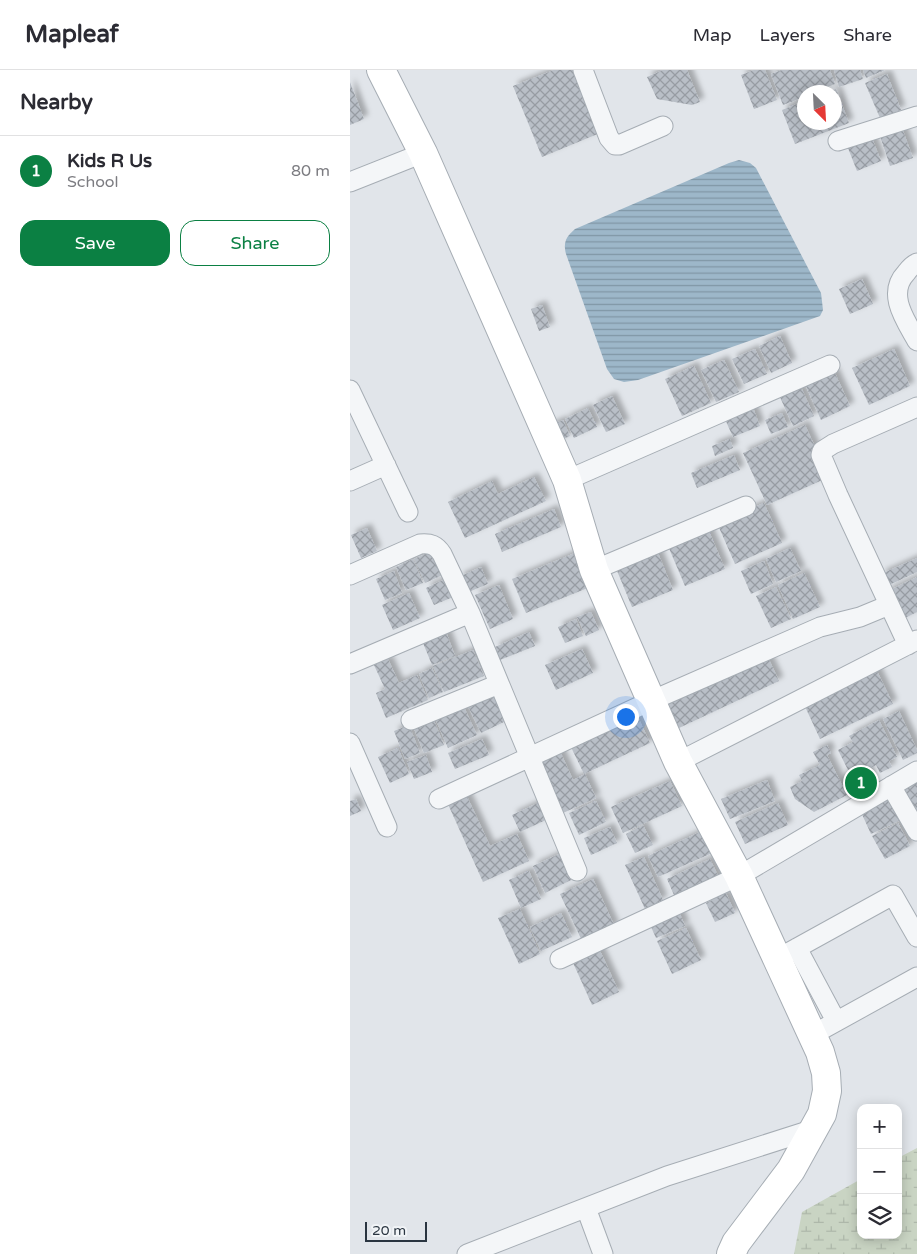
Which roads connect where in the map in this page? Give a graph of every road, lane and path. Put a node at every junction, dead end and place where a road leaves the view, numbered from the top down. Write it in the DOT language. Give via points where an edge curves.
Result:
graph roads {
  1 [pos="381,70"];
  2 [pos="583,70"];
  3 [pos="917,116"];
  4 [pos="662,126"];
  5 [pos="838,141"];
  6 [pos="423,153"];
  7 [pos="350,182"];
  8 [pos="917,262"];
  9 [pos="917,342"];
  10 [pos="830,365"];
  11 [pos="350,390"];
  12 [pos="917,407"];
  13 [pos="386,465"];
  14 [pos="567,480"];
  15 [pos="350,481"];
  16 [pos="746,506"];
  17 [pos="408,512"];
  18 [pos="594,570"];
  19 [pos="350,575"];
  20 [pos="890,605"];
  21 [pos="470,613"];
  22 [pos="912,642"];
  23 [pos="350,664"];
  24 [pos="499,684"];
  25 [pos="653,700"];
  26 [pos="411,720"];
  27 [pos="350,743"];
  28 [pos="529,756"];
  29 [pos="678,762"];
  30 [pos="917,771"];
  31 [pos="891,786"];
  32 [pos="439,799"];
  33 [pos="387,827"];
  34 [pos="917,831"];
  35 [pos="578,871"];
  36 [pos="739,876"];
  37 [pos="917,936"];
  38 [pos="787,954"];
  39 [pos="560,959"];
  40 [pos="917,977"];
  41 [pos="836,1021"];
  42 [pos="812,1035"];
  43 [pos="814,1129"];
  44 [pos="586,1208"];
  45 [pos="467,1254"];
  46 [pos="602,1254"];
  47 [pos="731,1254"];
  1 -- 6 [label="street"];
  2 -- 4 [label="street" via="609,138 615,145"];
  3 -- 5 [label="street"];
  6 -- 7 [label="street"];
  6 -- 14 [label="street"];
  8 -- 9 [label="street" via="902,276 897,297 899,308"];
  10 -- 14 [label="street"];
  11 -- 13 [label="street"];
  12 -- 20 [label="street" via="822,451 838,495"];
  13 -- 15 [label="street"];
  13 -- 17 [label="street"];
  14 -- 18 [label="street"];
  16 -- 18 [label="street"];
  18 -- 25 [label="street"];
  19 -- 21 [label="street" via="429,543 442,554"];
  20 -- 22 [label="street"];
  20 -- 25 [label="street" via="860,618 820,627"];
  21 -- 23 [label="street"];
  21 -- 24 [label="street"];
  22 -- 29 [label="street"];
  24 -- 26 [label="street"];
  24 -- 28 [label="street"];
  25 -- 28 [label="street"];
  25 -- 29 [label="street"];
  27 -- 33 [label="street"];
  28 -- 32 [label="street"];
  28 -- 35 [label="street"];
  29 -- 36 [label="street"];
  30 -- 31 [label="street"];
  31 -- 34 [label="street"];
  31 -- 36 [label="street"];
  36 -- 38 [label="street"];
  36 -- 39 [label="street"];
  37 -- 38 [label="street" via="893,895"];
  38 -- 41 [label="street"];
  38 -- 42 [label="street"];
  40 -- 41 [label="street"];
  41 -- 42 [label="street"];
  42 -- 43 [label="street" via="826,1074 827,1091 822,1114"];
  43 -- 44 [label="street" via="666,1176"];
  43 -- 47 [label="street" via="791,1170"];
  44 -- 45 [label="street"];
  44 -- 46 [label="street"];
}
